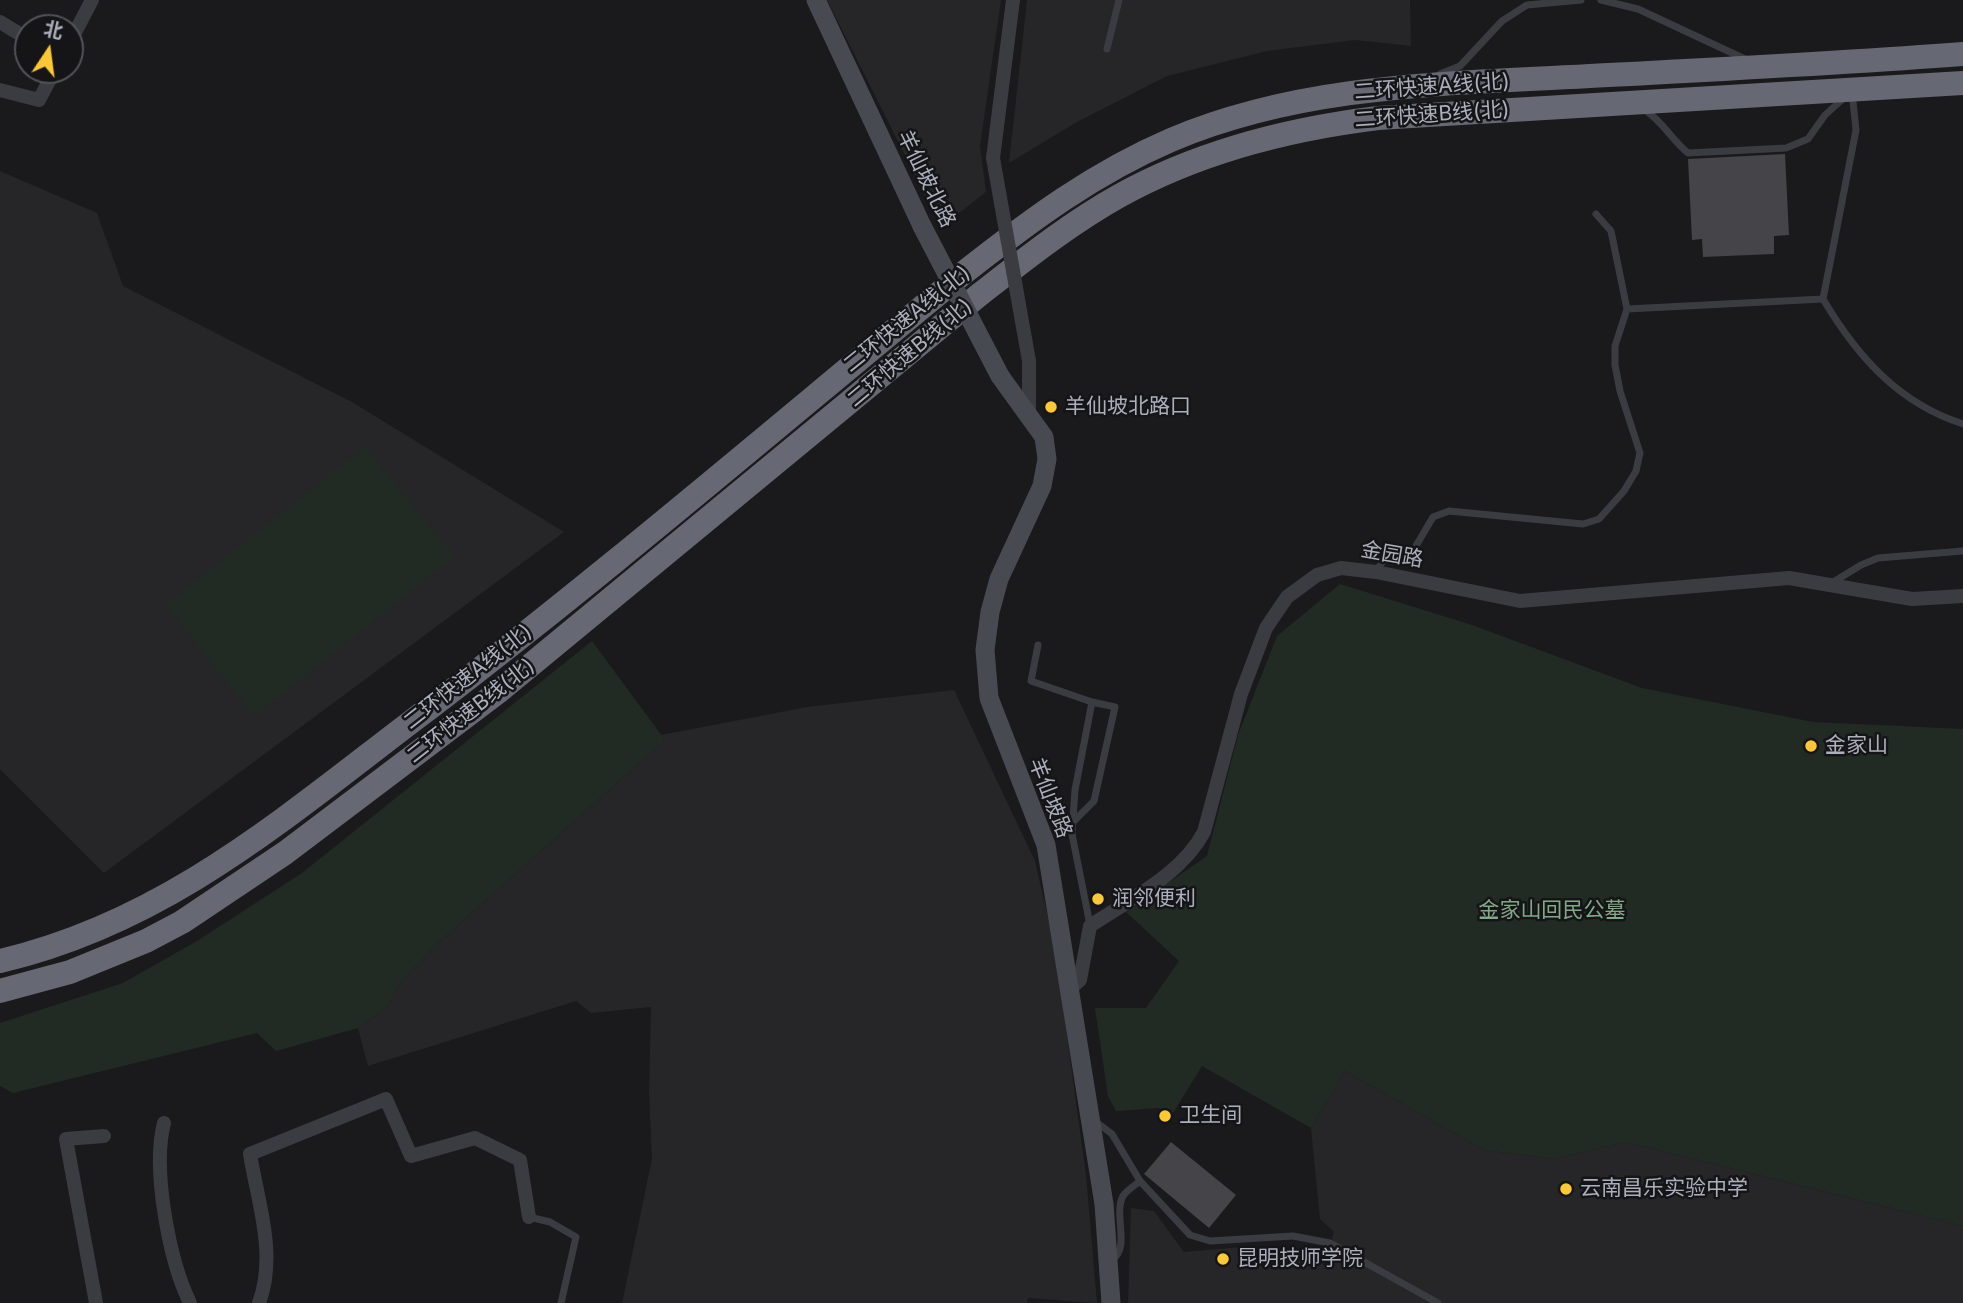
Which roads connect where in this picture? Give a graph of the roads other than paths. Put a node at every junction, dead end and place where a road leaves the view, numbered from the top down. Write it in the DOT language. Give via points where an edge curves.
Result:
graph roads {
  1 [pos="816,0"];
  2 [pos="1013,0"];
  3 [pos="1119,0"];
  4 [pos="1581,0"];
  5 [pos="1601,0"];
  6 [pos="1107,49"];
  7 [pos="1963,54"];
  8 [pos="1773,66"];
  9 [pos="1963,83"];
  10 [pos="48,84"];
  11 [pos="1414,86"];
  12 [pos="0,90"];
  13 [pos="1852,92"];
  14 [pos="1621,103"];
  15 [pos="1596,214"];
  16 [pos="1823,299"];
  17 [pos="1627,309"];
  18 [pos="1000,376"];
  19 [pos="1030,413"];
  20 [pos="1963,424"];
  21 [pos="1963,551"];
  22 [pos="1376,572"];
  23 [pos="1829,585"];
  24 [pos="1963,597"];
  25 [pos="1038,645"];
  26 [pos="1093,702"];
  27 [pos="1072,823"];
  28 [pos="1090,926"];
  29 [pos="0,961"];
  30 [pos="1070,989"];
  31 [pos="0,991"];
  32 [pos="1090,1118"];
  33 [pos="164,1123"];
  34 [pos="104,1136"];
  35 [pos="1140,1181"];
  36 [pos="529,1217"];
  37 [pos="1108,1261"];
  38 [pos="1418,1292"];
  39 [pos="96,1303"];
  40 [pos="190,1303"];
  41 [pos="260,1303"];
  42 [pos="561,1303"];
  43 [pos="1111,1303"];
  44 [pos="1419,1303"];
  45 [pos="1438,1303"];
  1 -- 18 [label="street, 羊仙坡北路, bridge" via="922,226"];
  2 -- 19 [label="street, bridge" via="993,158 1029,361"];
  3 -- 6 [label="lane"];
  4 -- 11 [label="lane" via="1527,5 1502,21 1460,66"];
  5 -- 8 [label="lane" via="1638,9 1728,53"];
  7 -- 8 [label="highway, 二环快速A线(北)"];
  8 -- 11 [label="highway, 二环快速A线(北)"];
  9 -- 13 [label="highway, 二环快速B线(北)"];
  10 -- 12 [label="street" via="39,100"];
  11 -- 29 [label="highway, 二环快速A线(北)" via="1312,99 1220,122 1097,176 1040,213 966,271 480,670 268,830 133,915 60,945"];
  13 -- 14 [label="highway, 二环快速B线(北)"];
  13 -- 14 [label="lane" via="1825,115 1808,139 1786,148 1688,153 1671,139 1659,119 1642,108"];
  13 -- 16 [label="lane" via="1856,130"];
  14 -- 31 [label="highway, 二环快速B线(北)" via="1417,114 1325,125 1236,147 1118,196 979,295 498,692 285,853 146,941 69,972"];
  15 -- 17 [label="lane" via="1611,231"];
  16 -- 17 [label="lane"];
  16 -- 20 [label="lane" via="1844,335 1876,373 1909,400"];
  17 -- 22 [label="lane" via="1615,346 1615,365 1640,453 1624,491 1599,519 1583,524 1449,511 1433,517 1413,551 1387,556"];
  18 -- 19 [label="street, 羊仙坡路"];
  19 -- 30 [label="street, 羊仙坡路" via="1044,437 1047,459 1042,486 999,579 985,650 989,698 1046,845"];
  21 -- 23 [label="lane" via="1878,558"];
  22 -- 23 [label="street, 金园路" via="1520,601 1789,578"];
  22 -- 28 [label="street, 金园路" via="1341,568 1317,575 1287,597 1266,628 1241,694 1204,832 1194,850 1172,871"];
  23 -- 24 [label="street, 金园路" via="1912,599"];
  25 -- 26 [label="lane" via="1031,681"];
  26 -- 27 [label="lane"];
  26 -- 27 [label="lane" via="1115,707 1094,801"];
  27 -- 28 [label="lane"];
  28 -- 30 [label="street" via="1080,980"];
  30 -- 32 [label="street, 羊仙坡路"];
  32 -- 35 [label="lane" via="1111,1134"];
  32 -- 37 [label="street, 羊仙坡路"];
  33 -- 40 [label="street" via="158,1161 174,1259"];
  34 -- 39 [label="street" via="66,1139"];
  35 -- 37 [label="lane" via="1124,1194 1119,1206 1121,1248 1116,1259"];
  35 -- 38 [label="lane" via="1190,1235 1210,1241 1293,1236 1330,1243"];
  36 -- 41 [label="street" via="520,1160 475,1138 411,1156 386,1099 250,1154 269,1259"];
  36 -- 42 [label="lane" via="576,1237"];
  37 -- 43 [label="street, 羊仙坡路"];
  38 -- 44 [label="lane"];
  38 -- 45 [label="lane"];
}
